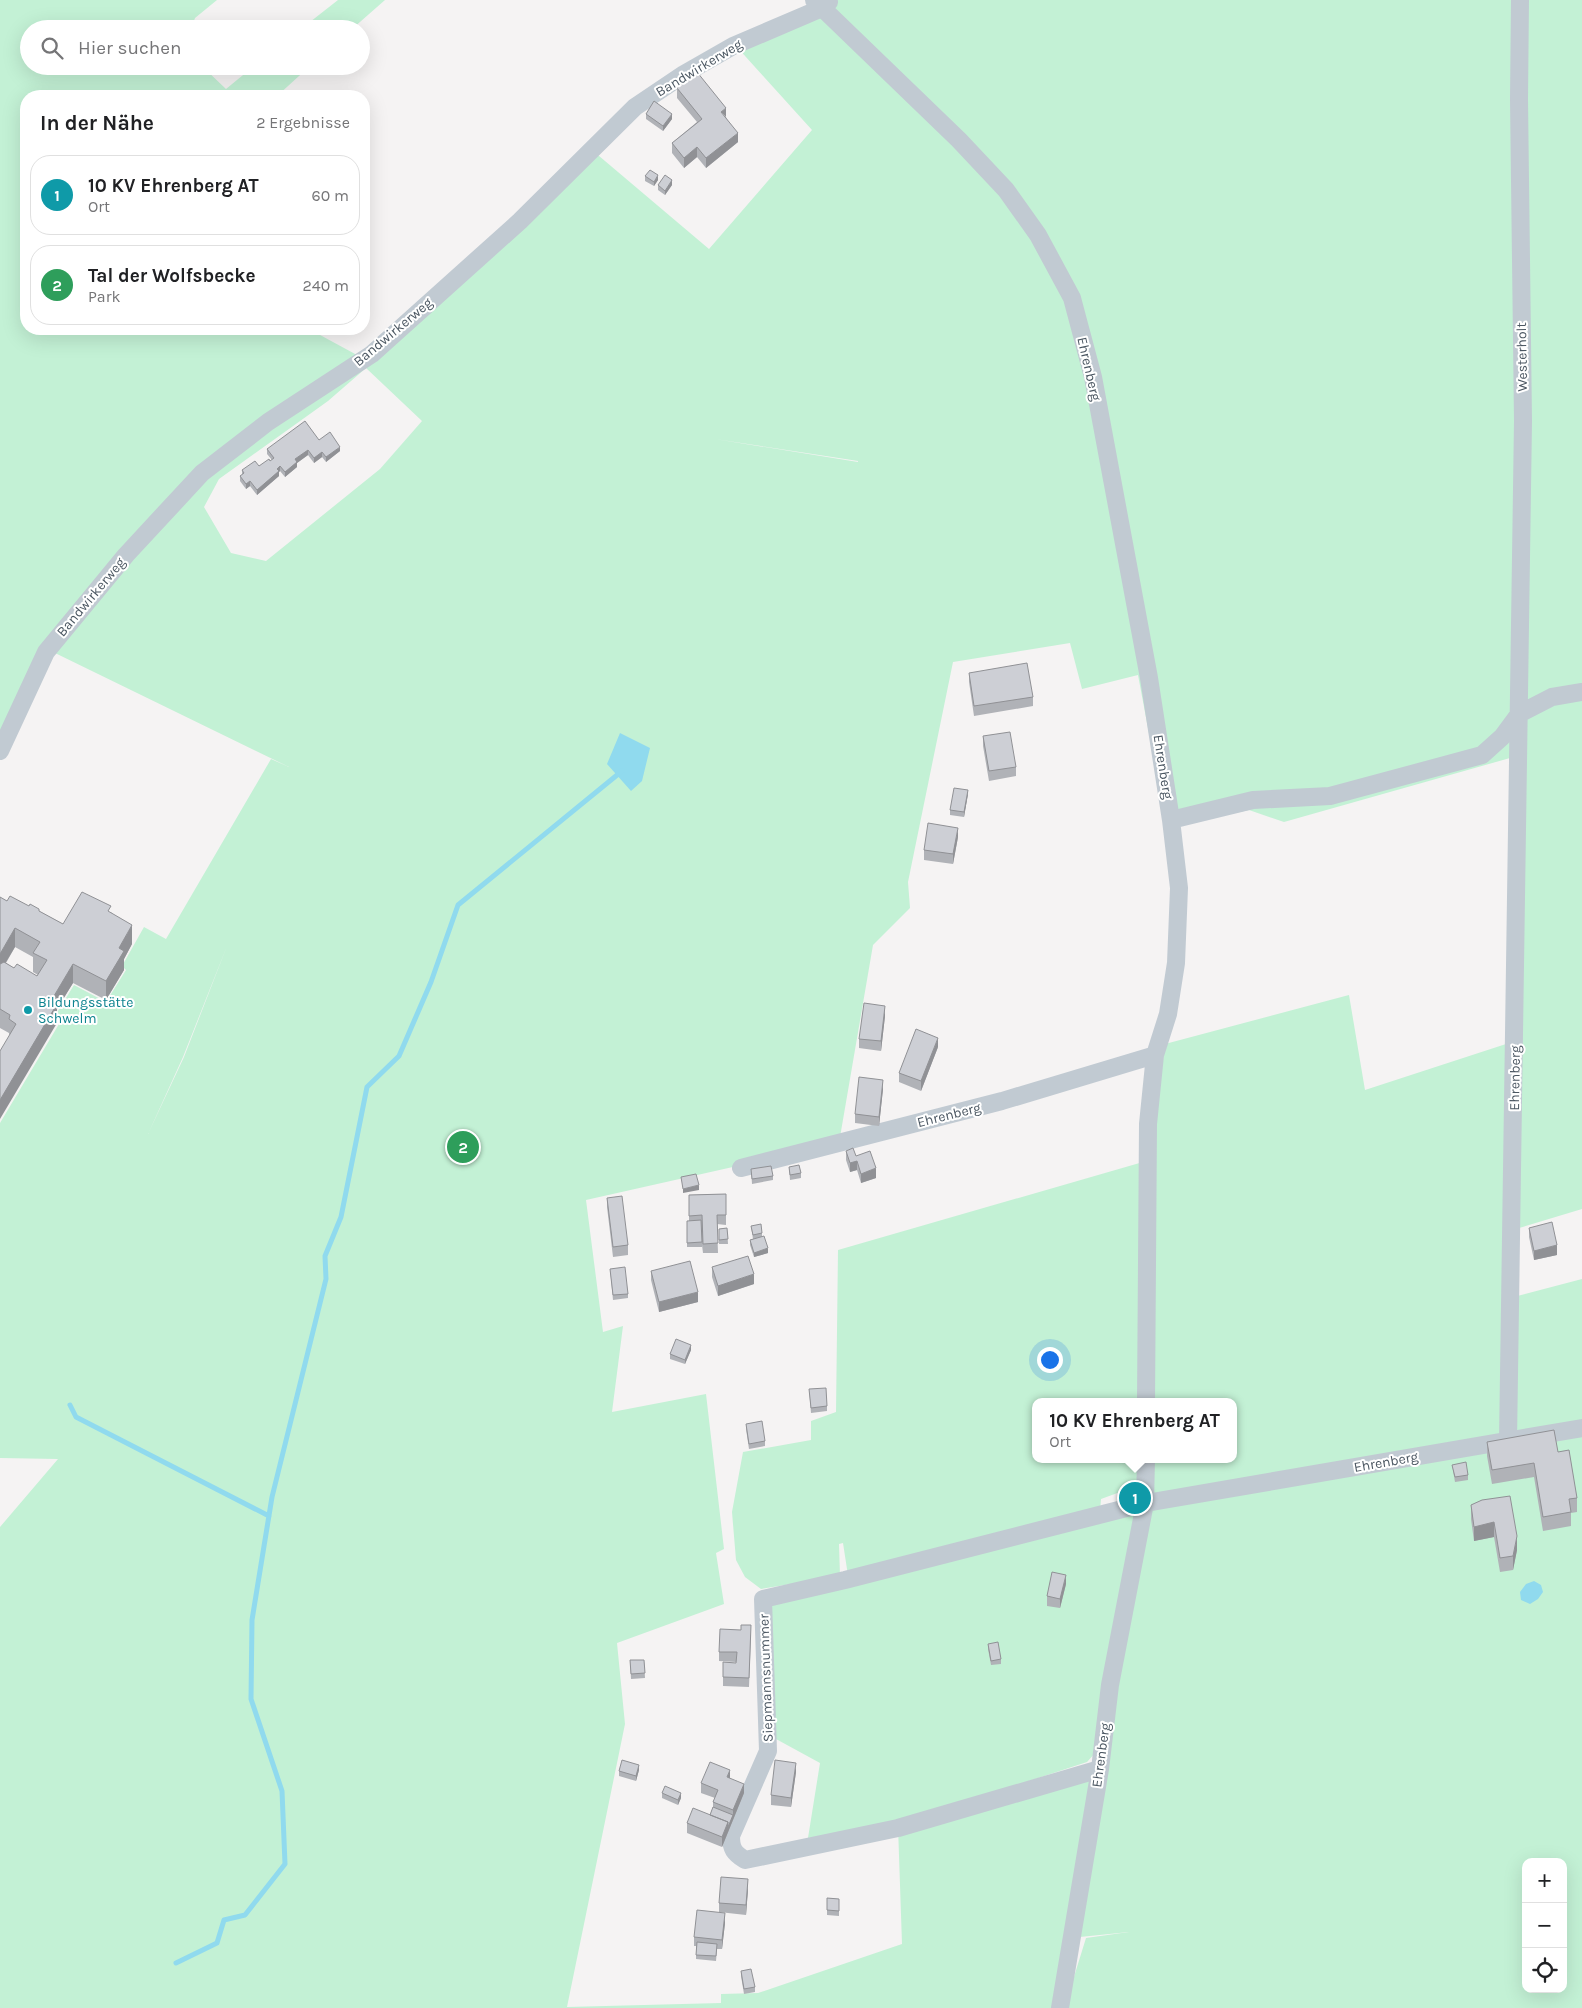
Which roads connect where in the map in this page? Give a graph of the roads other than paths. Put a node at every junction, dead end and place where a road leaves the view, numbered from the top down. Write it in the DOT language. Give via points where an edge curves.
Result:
graph roads {
  1 [pos="1520,0"];
  2 [pos="823,3"];
  3 [pos="1582,692"];
  4 [pos="1519,714"];
  5 [pos="0,751"];
  6 [pos="1171,820"];
  7 [pos="1155,1055"];
  8 [pos="741,1168"];
  9 [pos="1146,1398"];
  10 [pos="1582,1428"];
  11 [pos="1508,1442"];
  12 [pos="1146,1463"];
  13 [pos="1145,1503"];
  14 [pos="1100,1769"];
  15 [pos="1060,2008"];
  1 -- 4 [label="street, Westerholt" via="1523,421"];
  2 -- 5 [label="street, Bandwirkerweg" via="732,46 635,107 520,221 372,354 268,422 202,474 126,555 46,652"];
  2 -- 6 [label="street, Ehrenberg" via="1006,190 1038,235 1072,298 1093,377 1149,678"];
  3 -- 4 [label="street, Ehrenberg" via="1552,697"];
  4 -- 6 [label="street, Ehrenberg" via="1502,737 1482,755 1330,796 1253,800"];
  4 -- 11 [label="street, Ehrenberg"];
  6 -- 7 [label="street, Ehrenberg" via="1179,888 1176,963 1168,1014"];
  7 -- 8 [label="street, Ehrenberg" via="1002,1101"];
  7 -- 9 [label="street, Ehrenberg" via="1148,1124"];
  10 -- 11 [label="street, Ehrenberg"];
  11 -- 13 [label="street, Ehrenberg"];
  12 -- 13 [label="street, Ehrenberg"];
  13 -- 14 [label="street, Ehrenberg" via="1110,1685"];
  13 -- 14 [label="street, Siepmannsnummer" via="763,1599 768,1751 731,1836 731,1846 745,1860 898,1828"];
  14 -- 15 [label="street, Ehrenberg"];
}
